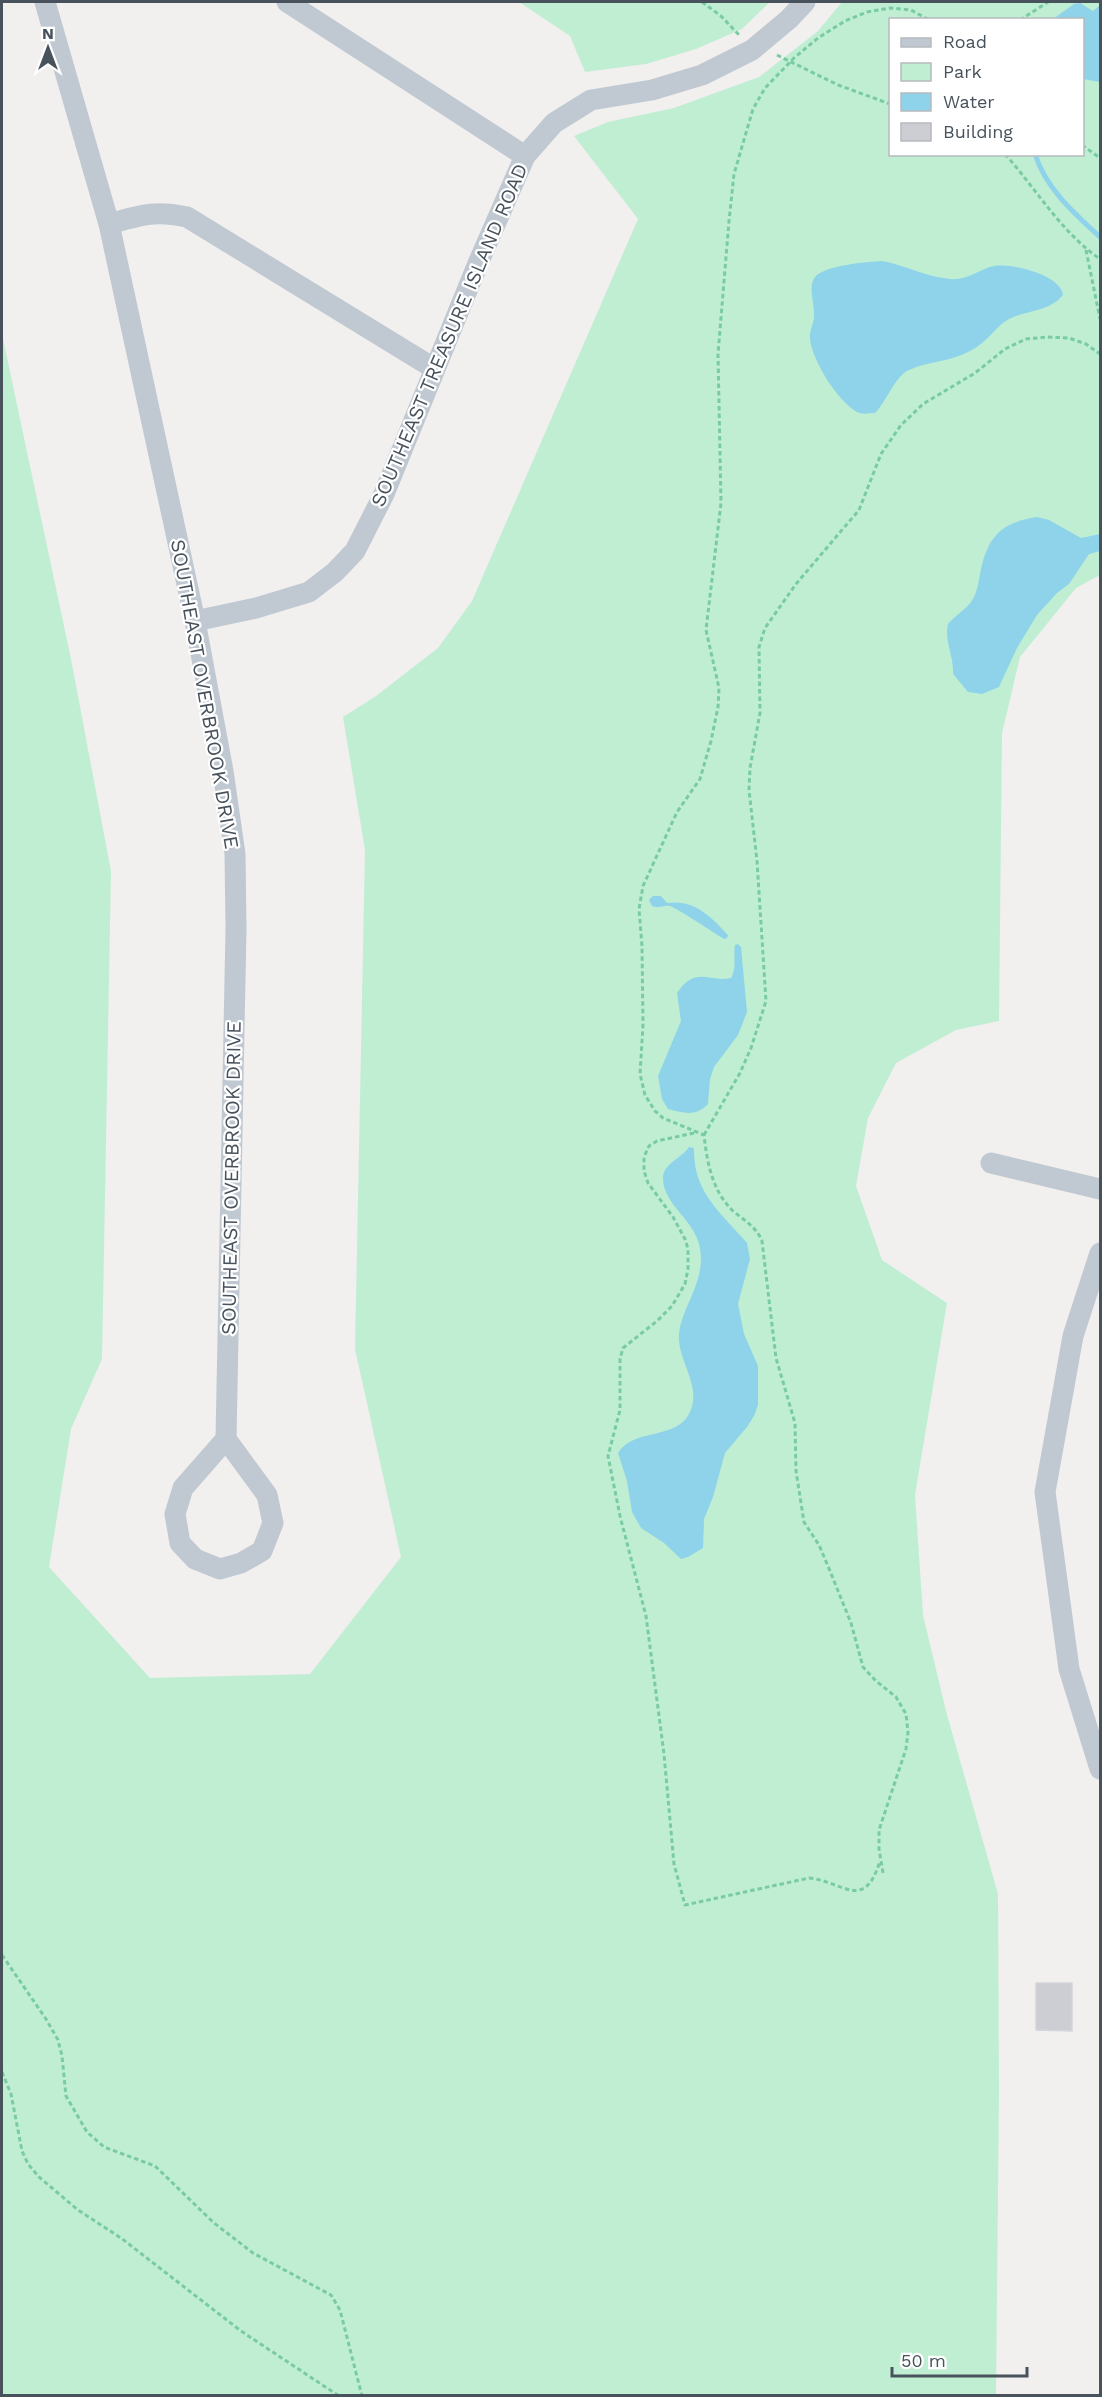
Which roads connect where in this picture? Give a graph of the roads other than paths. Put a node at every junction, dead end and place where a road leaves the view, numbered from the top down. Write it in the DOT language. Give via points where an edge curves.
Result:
graph roads {
  1 [pos="45,2"];
  2 [pos="287,2"];
  3 [pos="805,2"];
  4 [pos="525,156"];
  5 [pos="109,224"];
  6 [pos="435,369"];
  7 [pos="195,621"];
  8 [pos="992,1162"];
  9 [pos="1101,1189"];
  10 [pos="1101,1253"];
  11 [pos="226,1439"];
  12 [pos="1101,1768"];
  1 -- 5 [label="street, SOUTHEAST OVERBROOK DRIVE"];
  2 -- 4 [label="street"];
  3 -- 4 [label="street, SOUTHEAST TREASURE ISLAND ROAD" via="757,46 702,75 591,100 554,123"];
  4 -- 6 [label="street, SOUTHEAST TREASURE ISLAND ROAD"];
  5 -- 6 [label="street" via="163,212 187,217"];
  5 -- 7 [label="street, SOUTHEAST OVERBROOK DRIVE"];
  6 -- 7 [label="street, SOUTHEAST TREASURE ISLAND ROAD" via="355,551 309,592"];
  7 -- 11 [label="street, SOUTHEAST OVERBROOK DRIVE" via="235,854"];
  8 -- 9 [label="street"];
  10 -- 12 [label="street" via="1073,1336 1044,1492 1069,1669"];
  11 -- 11 [label="street" via="183,1488 175,1514 180,1543 195,1559 220,1569 262,1551 273,1523 267,1496"];
}
